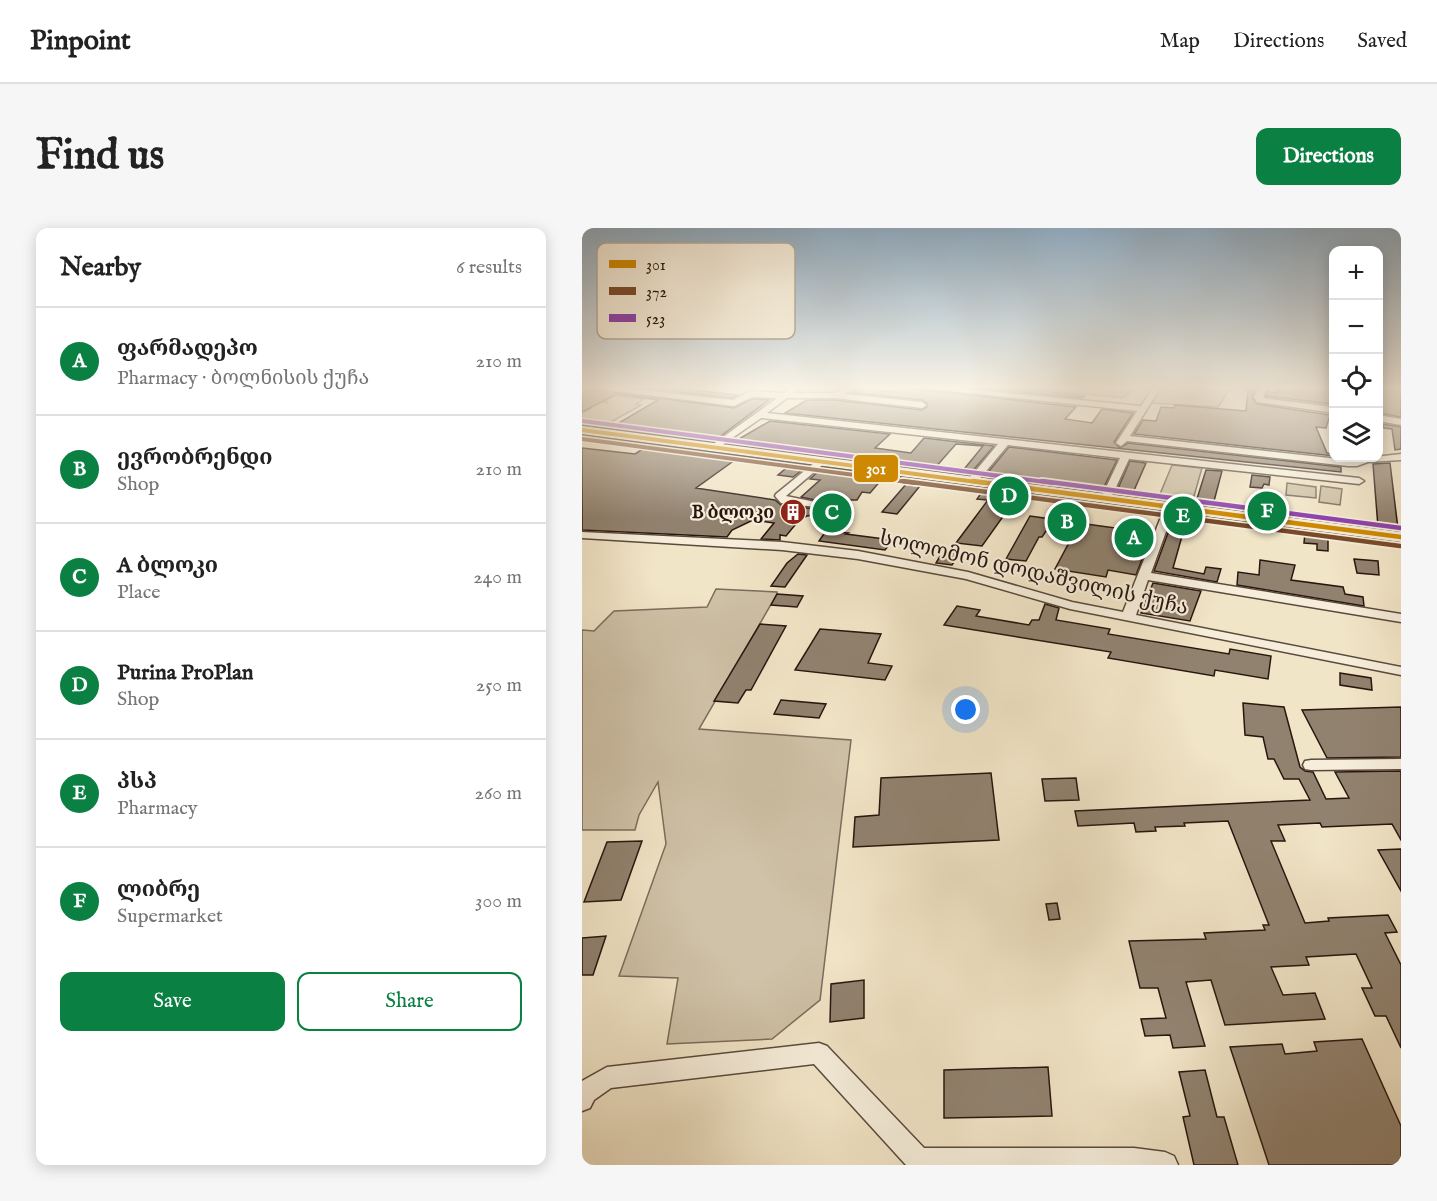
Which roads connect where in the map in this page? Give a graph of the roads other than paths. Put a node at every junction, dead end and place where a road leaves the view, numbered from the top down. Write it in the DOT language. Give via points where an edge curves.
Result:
graph roads {
  1 [pos="588,431"];
  2 [pos="738,431"];
  3 [pos="909,431"];
  4 [pos="1129,431"];
  5 [pos="1125,438"];
  6 [pos="1006,441"];
  7 [pos="715,447"];
  8 [pos="1111,455"];
  9 [pos="1125,457"];
  10 [pos="1401,457"];
  11 [pos="822,461"];
  12 [pos="1357,463"];
  13 [pos="1397,468"];
  14 [pos="973,480"];
  15 [pos="1359,481"];
  16 [pos="1106,498"];
  17 [pos="821,506"];
  18 [pos="1170,507"];
  19 [pos="582,535"];
  20 [pos="1401,537"];
  21 [pos="1144,576"];
  22 [pos="1128,617"];
  23 [pos="1401,618"];
  24 [pos="1401,670"];
  25 [pos="1401,764"];
  26 [pos="1311,765"];
  27 [pos="582,1100"];
  28 [pos="1165,1165"];
  1 -- 7 [label="main road"];
  2 -- 7 [label="street"];
  3 -- 6 [label="street"];
  4 -- 5 [label="street"];
  5 -- 8 [label="street"];
  5 -- 12 [label="street"];
  6 -- 8 [label="street"];
  6 -- 14 [label="street"];
  7 -- 11 [label="main road"];
  8 -- 9 [label="street"];
  9 -- 15 [label="street"];
  9 -- 16 [label="street"];
  10 -- 12 [label="street"];
  11 -- 14 [label="main road"];
  11 -- 17 [label="street" via="780,496 785,501"];
  12 -- 13 [label="street"];
  14 -- 16 [label="main road"];
  16 -- 18 [label="main road"];
  18 -- 20 [label="main road"];
  18 -- 21 [label="street"];
  19 -- 22 [label="street, სოლომონ დოდაშვილის ქუჩა" via="837,551 914,564"];
  21 -- 22 [label="street"];
  21 -- 23 [label="street"];
  22 -- 24 [label="street, სოლომონ დოდაშვილის ქუჩა"];
  25 -- 26 [label="street"];
  27 -- 28 [label="street" via="586,1092 607,1078 819,1053 919,1161 1134,1161"];
}
